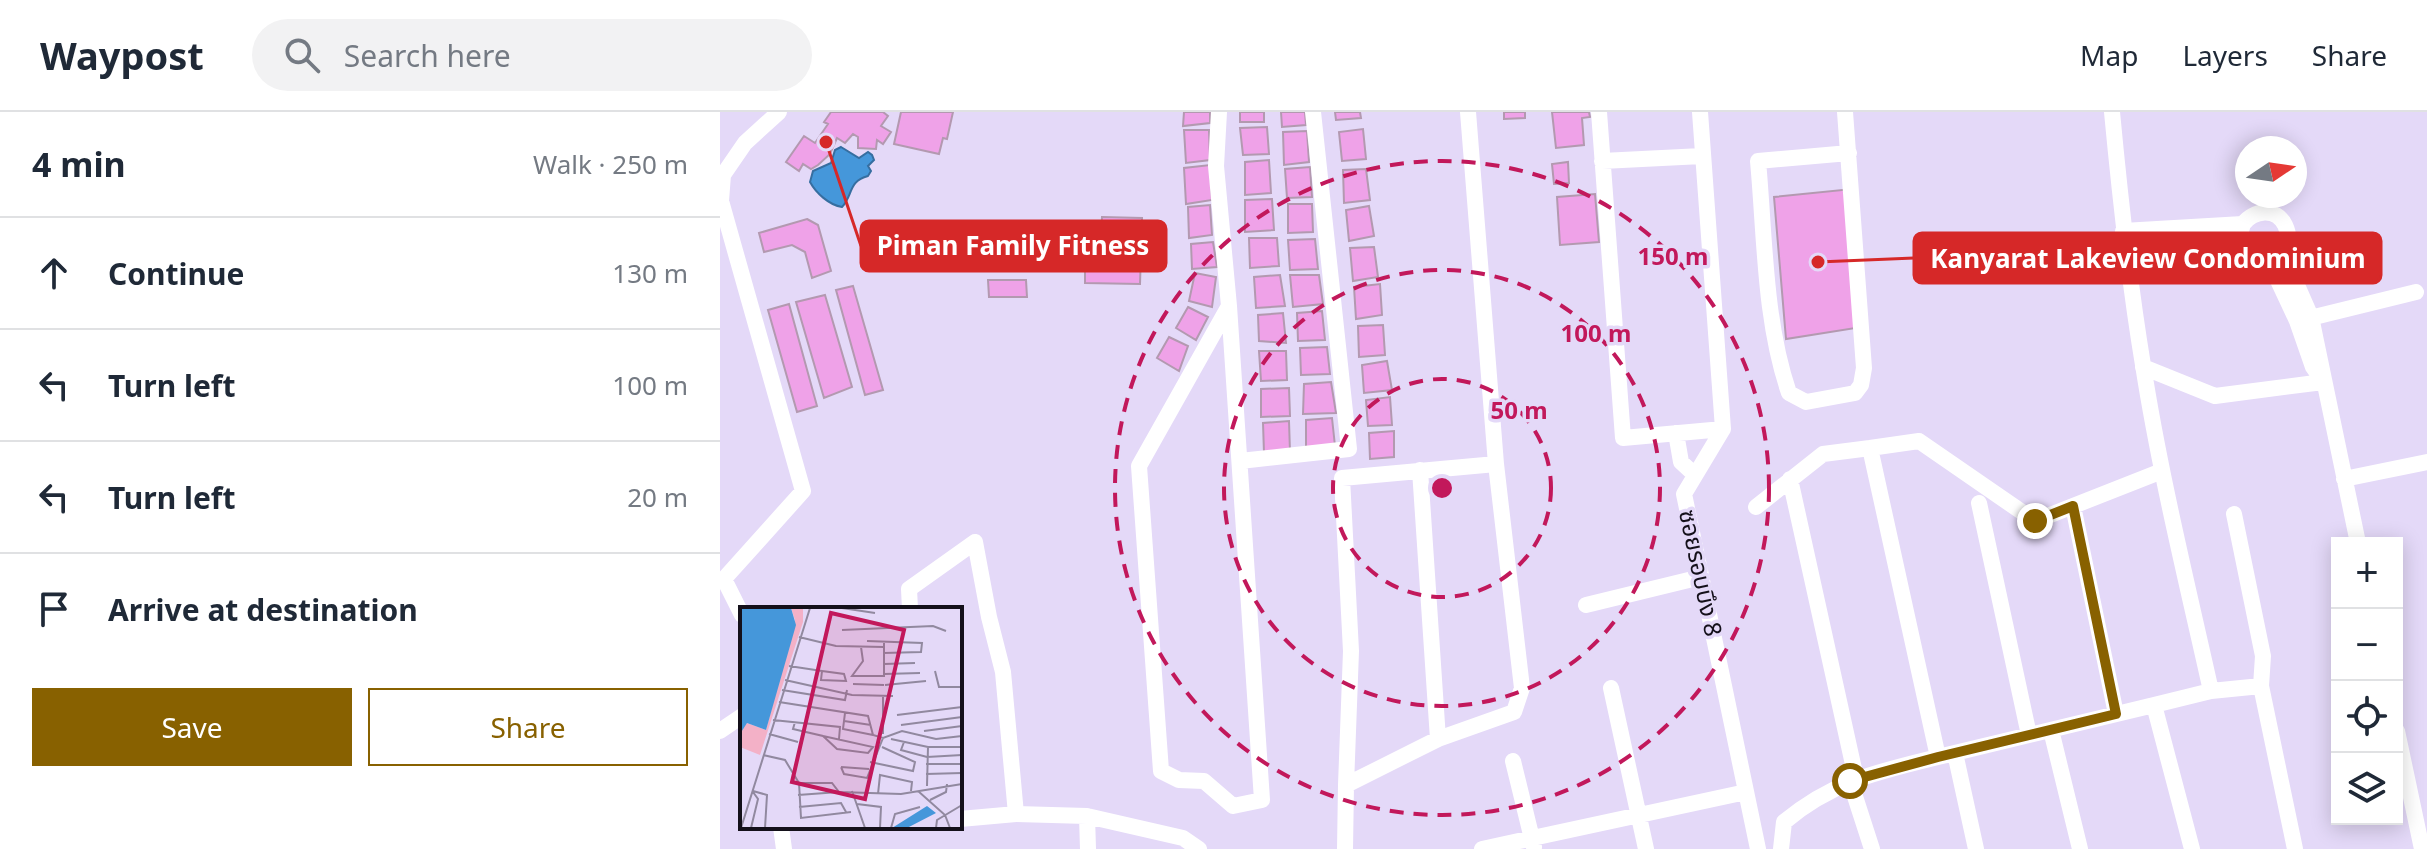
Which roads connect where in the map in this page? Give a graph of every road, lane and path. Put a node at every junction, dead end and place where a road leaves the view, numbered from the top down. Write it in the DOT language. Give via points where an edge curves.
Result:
graph roads {
  1 [pos="779,112"];
  2 [pos="1219,112"];
  3 [pos="1313,112"];
  4 [pos="1468,112"];
  5 [pos="1599,112"];
  6 [pos="1700,112"];
  7 [pos="1845,112"];
  8 [pos="2112,112"];
  9 [pos="1849,153"];
  10 [pos="1702,156"];
  11 [pos="1602,161"];
  12 [pos="722,174"];
  13 [pos="2243,224"];
  14 [pos="2123,231"];
  15 [pos="2246,251"];
  16 [pos="2275,255"];
  17 [pos="2127,263"];
  18 [pos="2416,292"];
  19 [pos="1229,306"];
  20 [pos="2304,319"];
  21 [pos="2143,367"];
  22 [pos="2323,382"];
  23 [pos="1723,429"];
  24 [pos="1676,433"];
  25 [pos="1870,448"];
  26 [pos="1240,461"];
  27 [pos="2427,462"];
  28 [pos="1496,464"];
  29 [pos="1420,470"];
  30 [pos="2162,471"];
  31 [pos="1695,475"];
  32 [pos="1790,479"];
  33 [pos="2344,479"];
  34 [pos="1979,503"];
  35 [pos="2073,506"];
  36 [pos="1756,507"];
  37 [pos="2234,514"];
  38 [pos="2357,537"];
  39 [pos="722,576"];
  40 [pos="1701,577"];
  41 [pos="1586,605"];
  42 [pos="910,607"];
  43 [pos="740,611"];
  44 [pos="2261,686"];
  45 [pos="1611,688"];
  46 [pos="2211,691"];
  47 [pos="2154,705"];
  48 [pos="2116,714"];
  49 [pos="740,717"];
  50 [pos="2051,730"];
  51 [pos="720,731"];
  52 [pos="2029,735"];
  53 [pos="1438,739"];
  54 [pos="1955,753"];
  55 [pos="2402,753"];
  56 [pos="1938,757"];
  57 [pos="1513,761"];
  58 [pos="1853,779"];
  59 [pos="1346,785"];
  60 [pos="1746,792"];
  61 [pos="1016,814"];
  62 [pos="1638,815"];
  63 [pos="1087,816"];
  64 [pos="962,819"];
  65 [pos="781,829"];
  66 [pos="1533,844"];
  67 [pos="784,849"];
  68 [pos="1088,849"];
  69 [pos="1199,849"];
  70 [pos="1345,849"];
  71 [pos="1482,849"];
  72 [pos="1646,849"];
  73 [pos="1758,849"];
  74 [pos="1781,849"];
  75 [pos="1872,849"];
  76 [pos="1976,849"];
  77 [pos="2080,849"];
  78 [pos="2192,849"];
  79 [pos="2295,849"];
  80 [pos="2422,849"];
  1 -- 12 [label="street" via="745,143"];
  2 -- 19 [label="street" via="1216,166"];
  3 -- 26 [label="street" via="1349,449"];
  4 -- 28 [label="street"];
  5 -- 11 [label="street"];
  6 -- 10 [label="street"];
  7 -- 9 [label="street"];
  8 -- 14 [label="street"];
  9 -- 9 [label="street" via="1864,376 1855,393 1806,402 1789,393 1780,366 1758,161"];
  10 -- 11 [label="street"];
  10 -- 23 [label="street"];
  11 -- 24 [label="street" via="1623,438"];
  12 -- 39 [label="street" via="721,201 803,491"];
  13 -- 14 [label="street"];
  13 -- 15 [label="street" via="2240,238"];
  13 -- 16 [label="street" via="2263,212 2277,216 2287,229 2286,244"];
  14 -- 17 [label="street"];
  15 -- 16 [label="street"];
  15 -- 17 [label="street"];
  16 -- 20 [label="street"];
  17 -- 21 [label="street"];
  18 -- 20 [label="street"];
  19 -- 26 [label="street"];
  19 -- 26 [label="street" via="1139,466 1161,771 1179,780 1204,781 1233,806 1262,800"];
  20 -- 22 [label="street" via="2313,367"];
  21 -- 22 [label="street" via="2215,396"];
  21 -- 30 [label="street"];
  22 -- 33 [label="street"];
  23 -- 24 [label="street"];
  23 -- 31 [label="street, ซอยรอบบึง 8"];
  24 -- 31 [label="street" via="1681,462"];
  25 -- 32 [label="street" via="1823,454"];
  25 -- 35 [label="street" via="1919,441 2035,521"];
  25 -- 56 [label="street"];
  27 -- 33 [label="street"];
  28 -- 29 [label="street"];
  28 -- 53 [label="street" via="1522,688 1514,712"];
  29 -- 53 [label="street"];
  29 -- 59 [label="street" via="1342,478 1351,651"];
  30 -- 35 [label="street"];
  30 -- 46 [label="street"];
  31 -- 40 [label="street, ซอยรอบบึง 8" via="1684,494"];
  32 -- 36 [label="street"];
  32 -- 58 [label="street"];
  33 -- 38 [label="street"];
  34 -- 52 [label="street"];
  35 -- 48 [label="street"];
  37 -- 44 [label="street" via="2263,656"];
  39 -- 43 [label="street"];
  40 -- 41 [label="street"];
  40 -- 60 [label="street, ซอยรอบบึง 8"];
  42 -- 61 [label="street" via="909,589 975,542 1003,672"];
  44 -- 46 [label="street"];
  44 -- 79 [label="street"];
  45 -- 62 [label="street"];
  46 -- 47 [label="street"];
  47 -- 48 [label="street"];
  47 -- 78 [label="street"];
  48 -- 50 [label="street"];
  49 -- 51 [label="street"];
  50 -- 52 [label="street"];
  50 -- 77 [label="street"];
  52 -- 54 [label="street"];
  53 -- 59 [label="street"];
  54 -- 56 [label="street"];
  54 -- 76 [label="street"];
  55 -- 80 [label="street"];
  56 -- 58 [label="street"];
  57 -- 66 [label="street"];
  58 -- 74 [label="street" via="1810,800 1784,822"];
  58 -- 75 [label="street"];
  59 -- 70 [label="street"];
  60 -- 62 [label="street"];
  60 -- 73 [label="street, ซอยรอบบึง 8"];
  61 -- 63 [label="street"];
  61 -- 64 [label="street"];
  62 -- 66 [label="street"];
  62 -- 72 [label="street"];
  63 -- 68 [label="street"];
  63 -- 69 [label="street" via="1183,838"];
  65 -- 67 [label="street"];
  66 -- 71 [label="street"];
}
